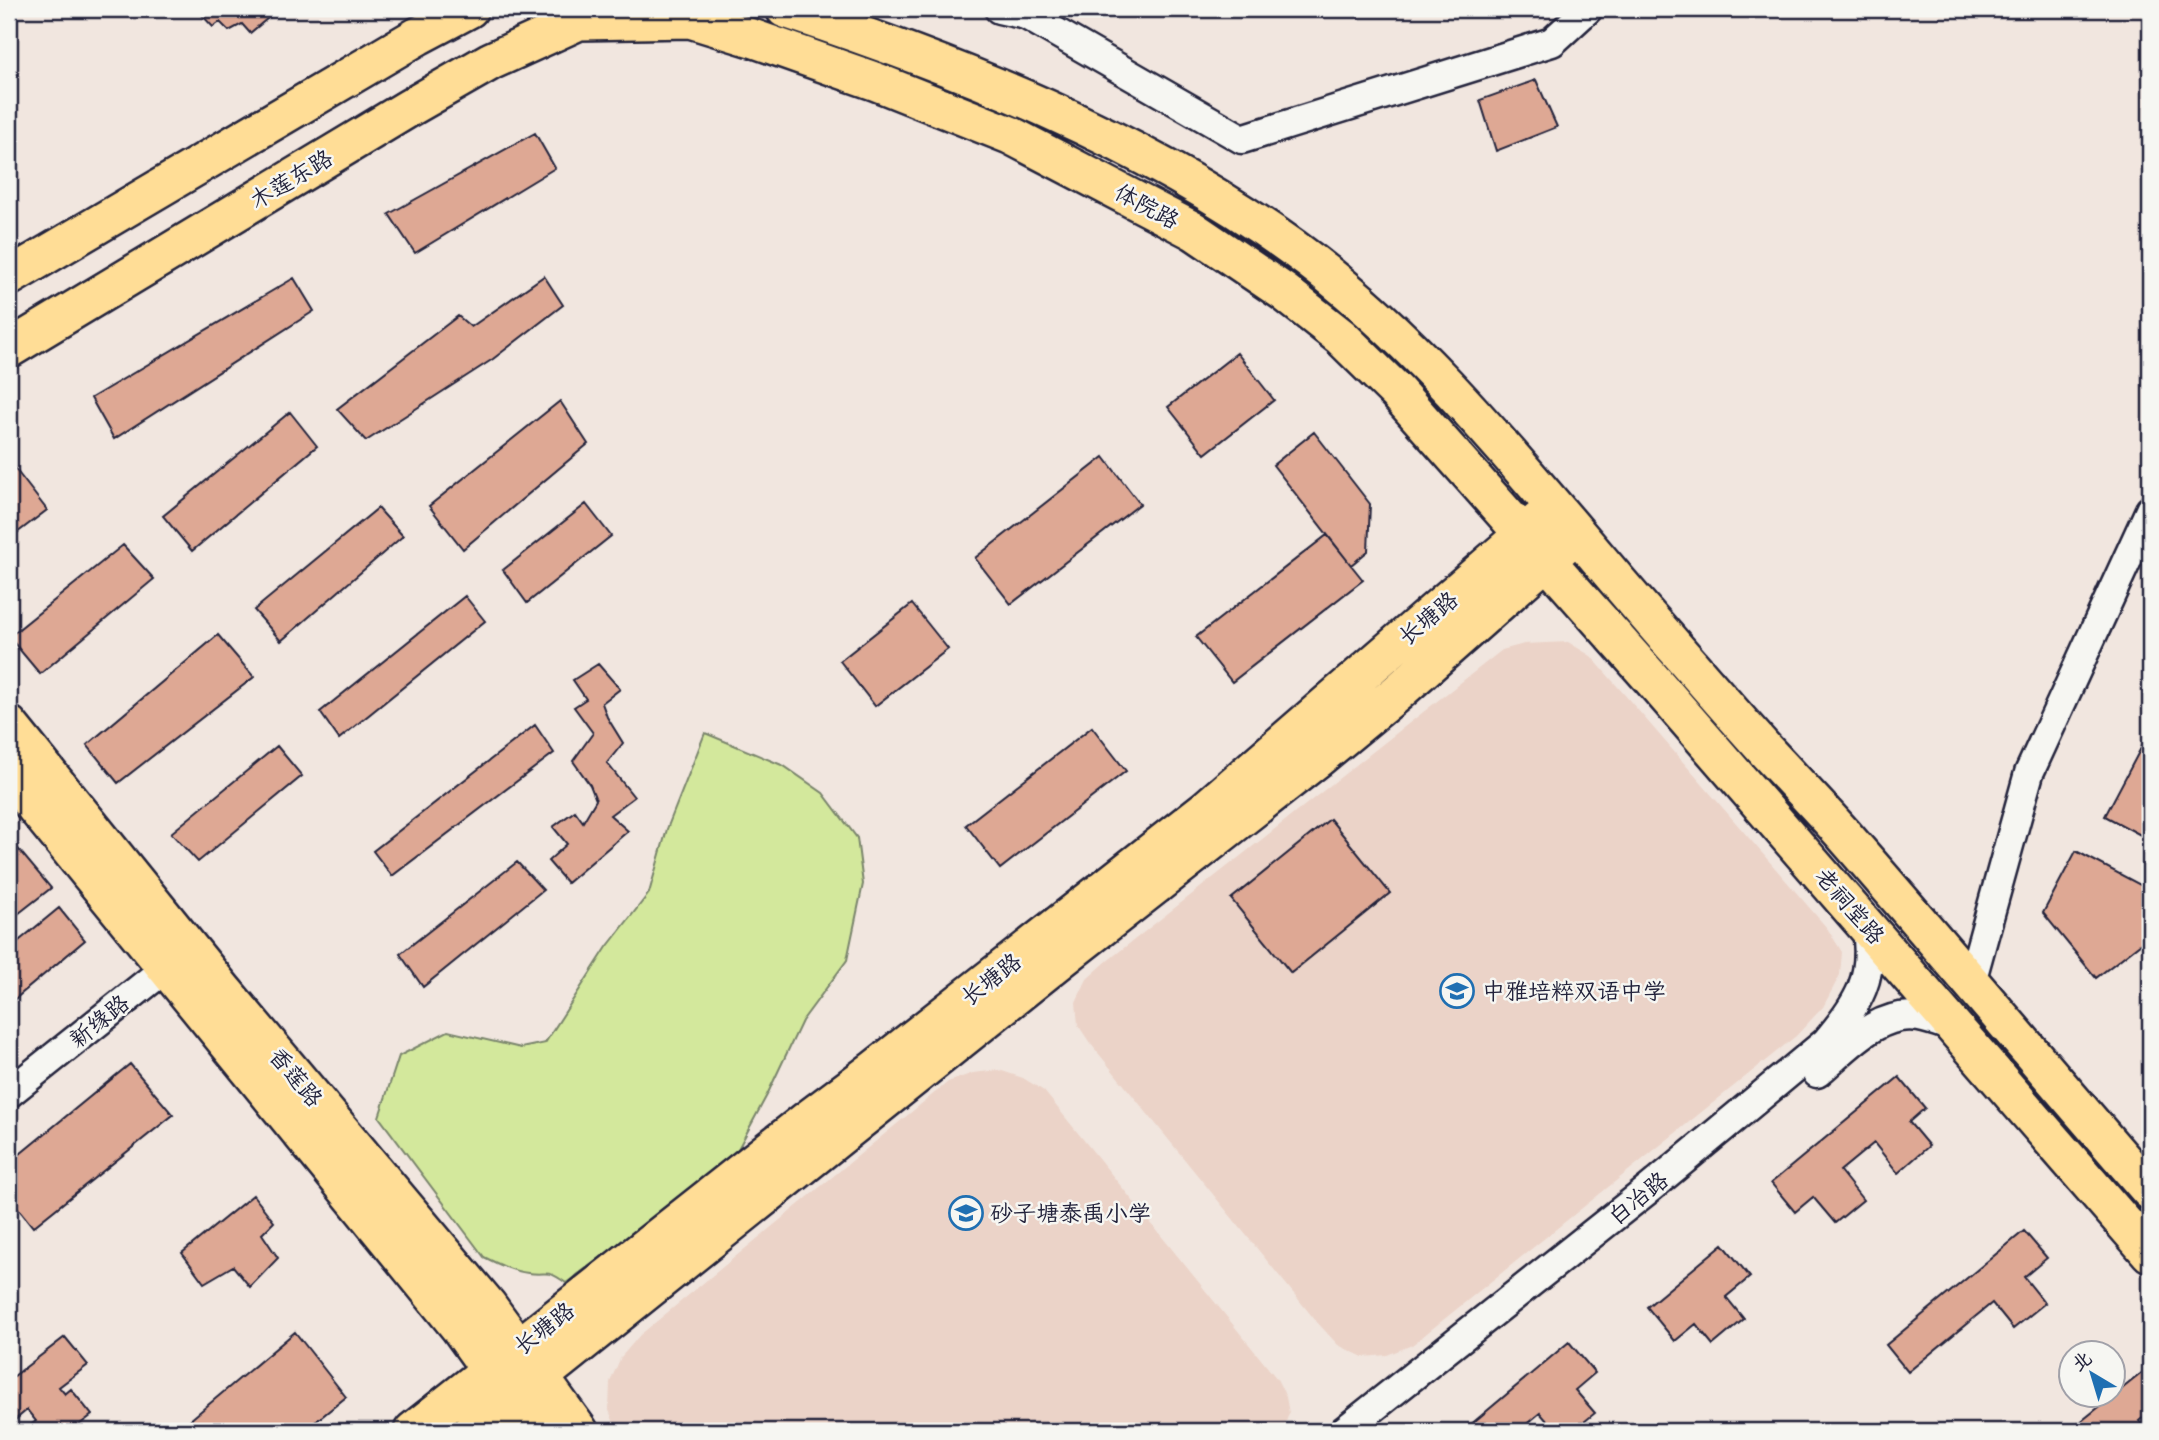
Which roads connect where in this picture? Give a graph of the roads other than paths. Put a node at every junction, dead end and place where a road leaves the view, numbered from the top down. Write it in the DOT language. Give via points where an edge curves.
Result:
graph roads {
  1 [pos="448,9"];
  2 [pos="469,9"];
  3 [pos="785,9"];
  4 [pos="999,9"];
  5 [pos="1588,9"];
  6 [pos="643,14"];
  7 [pos="579,15"];
  8 [pos="418,36"];
  9 [pos="9,277"];
  10 [pos="9,349"];
  11 [pos="2150,510"];
  12 [pos="1565,521"];
  13 [pos="1535,547"];
  14 [pos="9,725"];
  15 [pos="9,775"];
  16 [pos="1866,924"];
  17 [pos="172,952"];
  18 [pos="1971,982"];
  19 [pos="1955,1028"];
  20 [pos="9,1072"];
  21 [pos="9,1093"];
  22 [pos="2150,1191"];
  23 [pos="2150,1253"];
  24 [pos="518,1349"];
  25 [pos="490,1370"];
  26 [pos="526,1389"];
  27 [pos="413,1431"];
  28 [pos="472,1431"];
  29 [pos="534,1431"];
  30 [pos="579,1431"];
  31 [pos="1344,1431"];
  32 [pos="1375,1431"];
  1 -- 8 [label="main road"];
  2 -- 8 [label="main road"];
  3 -- 12 [label="main road, 体院路" via="1045,106 1141,154 1260,226 1335,281 1385,326 1438,378"];
  4 -- 5 [label="street" via="1026,15 1242,139 1552,42"];
  6 -- 7 [label="main road, 体院路"];
  6 -- 13 [label="main road, 体院路" via="690,19 877,82 1010,135 1194,231 1342,337"];
  7 -- 10 [label="main road, 木莲东路" via="409,108"];
  8 -- 9 [label="main road"];
  11 -- 18 [label="street" via="2029,773"];
  12 -- 13 [label="main road, 长塘路"];
  12 -- 18 [label="main road, 老祠堂路"];
  13 -- 16 [label="main road, 老祠堂路"];
  13 -- 24 [label="main road, 长塘路"];
  13 -- 26 [label="main road, 长塘路" via="1397,693"];
  14 -- 17 [label="main road, 香莲路"];
  15 -- 17 [label="main road, 香莲路"];
  16 -- 19 [label="main road, 老祠堂路"];
  16 -- 31 [label="street, 白冶路" via="1870,948 1863,987 1847,1018 1826,1042"];
  17 -- 20 [label="street, 新缘路"];
  17 -- 21 [label="street, 新缘路"];
  17 -- 24 [label="main road, 香莲路" via="488,1306"];
  17 -- 25 [label="main road, 香莲路"];
  18 -- 22 [label="main road, 老祠堂路"];
  19 -- 23 [label="main road, 老祠堂路"];
  19 -- 32 [label="street, 白冶路" via="1917,1016 1896,1017 1859,1037 1661,1203"];
  24 -- 25 [label="main road, 长塘路"];
  24 -- 26 [label="main road, 香莲路"];
  25 -- 26 [label="main road, 香莲路"];
  25 -- 27 [label="main road, 长塘路"];
  26 -- 28 [label="main road, 长塘路"];
  26 -- 29 [label="main road, 香莲路"];
  26 -- 30 [label="main road, 香莲路"];
}
